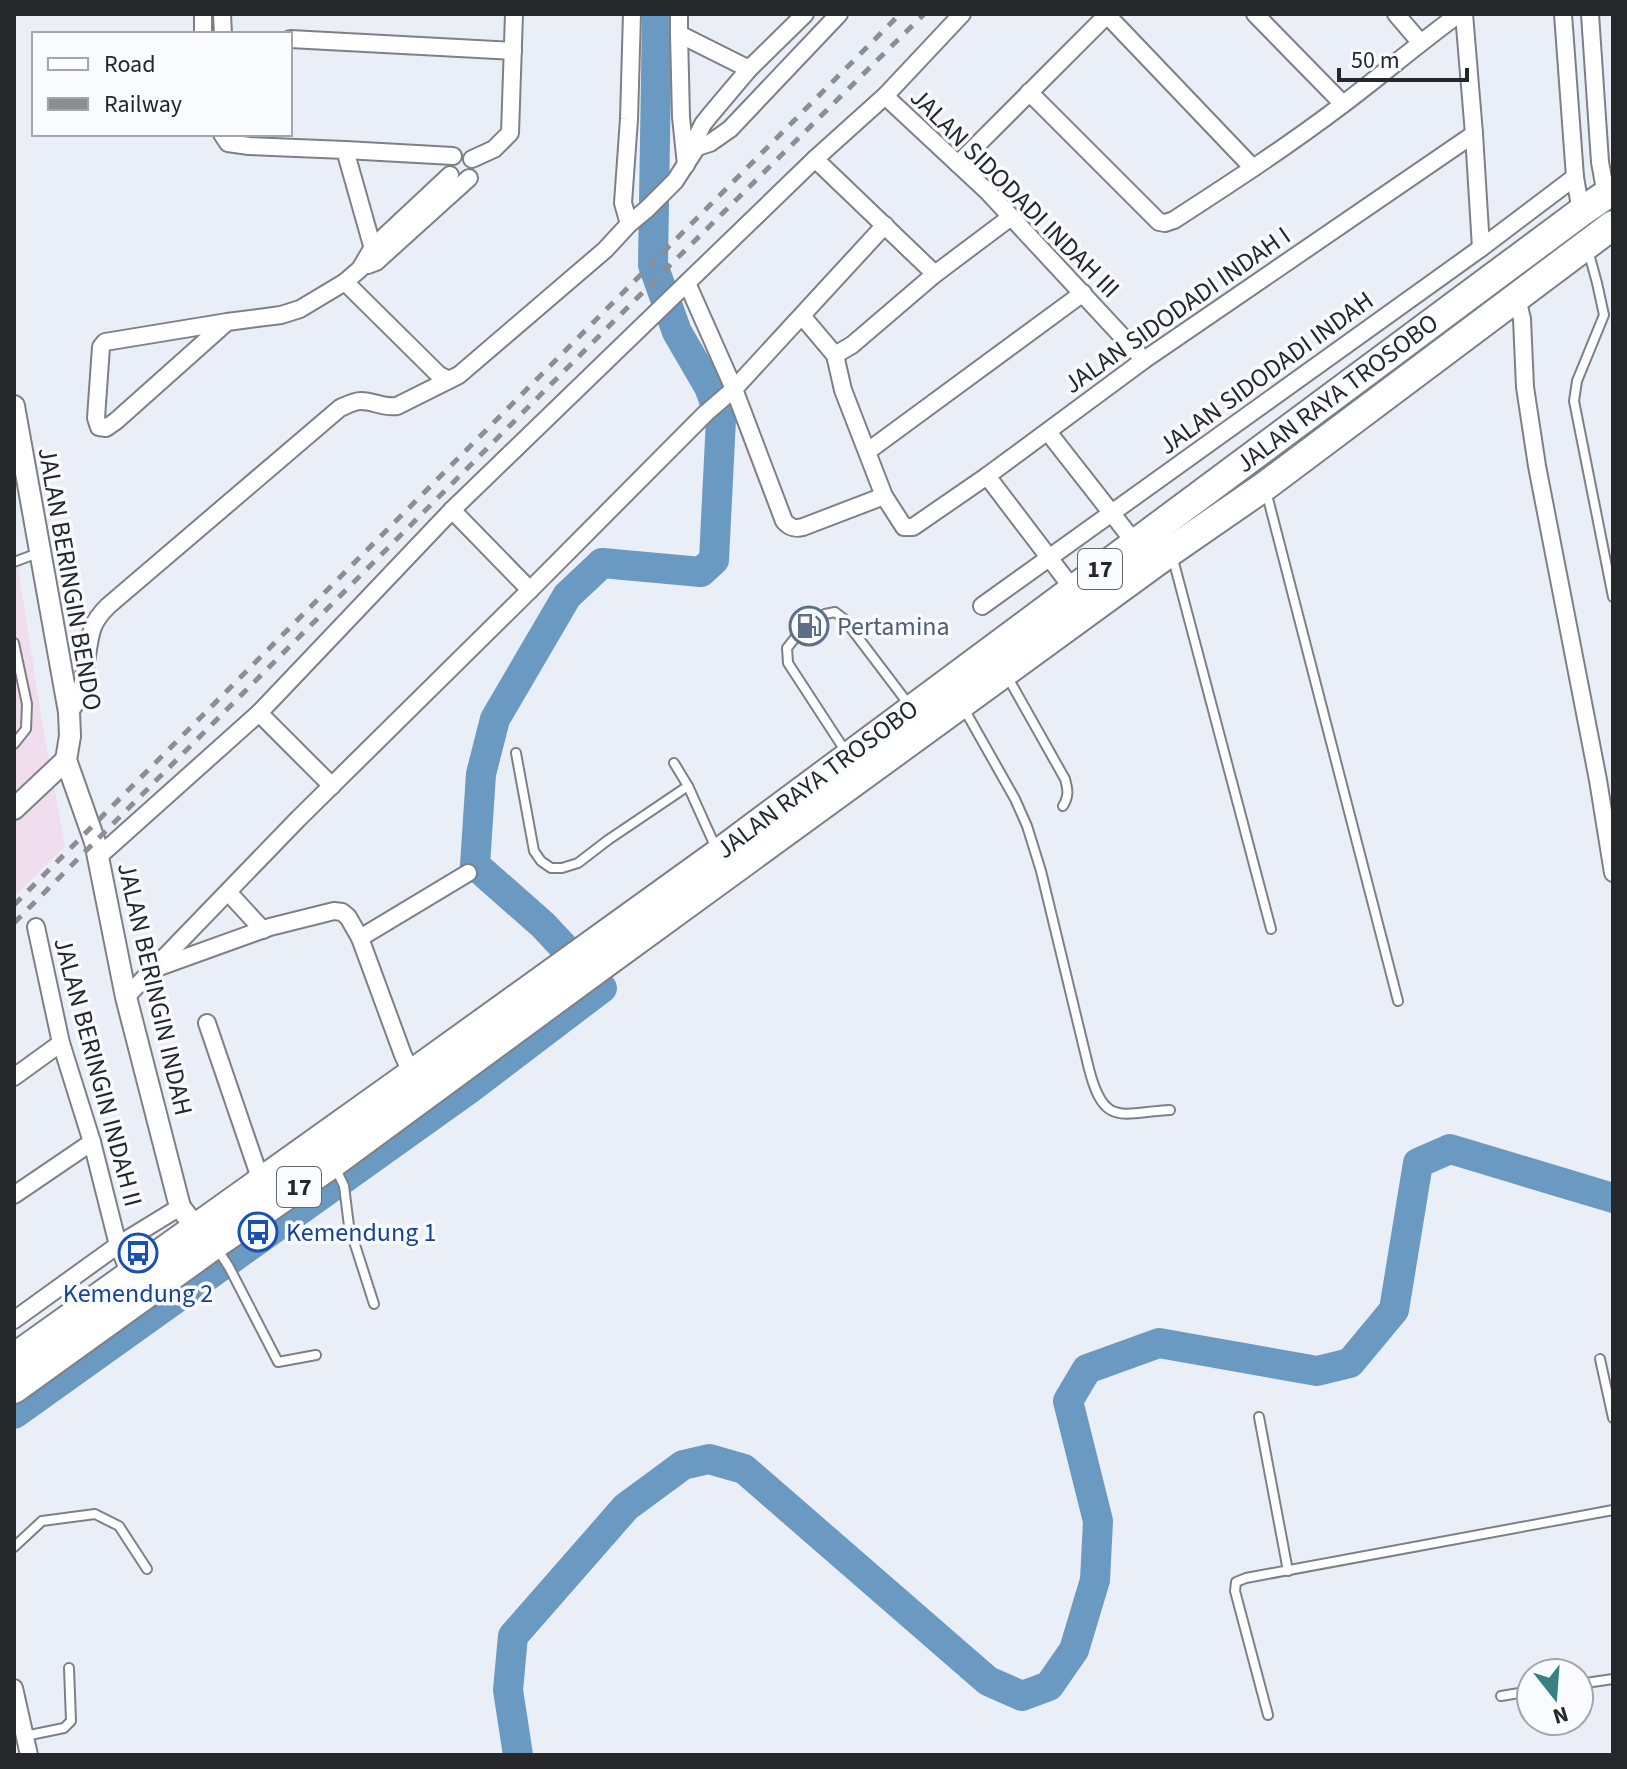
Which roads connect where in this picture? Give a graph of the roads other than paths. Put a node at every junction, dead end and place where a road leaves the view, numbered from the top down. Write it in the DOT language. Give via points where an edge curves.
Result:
graph roads {
  1 [pos="514,14"];
  2 [pos="632,14"];
  3 [pos="679,14"];
  4 [pos="805,14"];
  5 [pos="839,14"];
  6 [pos="962,14"];
  7 [pos="1107,14"];
  8 [pos="1255,14"];
  9 [pos="1396,14"];
  10 [pos="1461,14"];
  11 [pos="1563,14"];
  12 [pos="1590,14"];
  13 [pos="679,34"];
  14 [pos="1591,35"];
  15 [pos="292,39"];
  16 [pos="1564,40"];
  17 [pos="1420,42"];
  18 [pos="513,51"];
  19 [pos="749,69"];
  20 [pos="733,87"];
  21 [pos="1029,92"];
  22 [pos="885,96"];
  23 [pos="753,103"];
  24 [pos="1343,104"];
  25 [pos="1474,134"];
  26 [pos="223,136"];
  27 [pos="697,147"];
  28 [pos="345,150"];
  29 [pos="453,156"];
  30 [pos="1607,158"];
  31 [pos="472,159"];
  32 [pos="815,159"];
  33 [pos="958,164"];
  34 [pos="686,165"];
  35 [pos="1253,168"];
  36 [pos="450,175"];
  37 [pos="1575,177"];
  38 [pos="469,178"];
  39 [pos="1610,193"];
  40 [pos="1581,212"];
  41 [pos="1011,217"];
  42 [pos="629,224"];
  43 [pos="885,225"];
  44 [pos="1613,225"];
  45 [pos="1587,245"];
  46 [pos="1481,248"];
  47 [pos="374,254"];
  48 [pos="935,274"];
  49 [pos="345,282"];
  50 [pos="687,283"];
  51 [pos="1083,293"];
  52 [pos="1517,298"];
  53 [pos="802,316"];
  54 [pos="227,322"];
  55 [pos="835,355"];
  56 [pos="1144,360"];
  57 [pos="449,380"];
  58 [pos="734,389"];
  59 [pos="14,406"];
  60 [pos="1048,432"];
  61 [pos="868,451"];
  62 [pos="987,476"];
  63 [pos="21,486"];
  64 [pos="1265,486"];
  65 [pos="884,496"];
  66 [pos="452,510"];
  67 [pos="1113,513"];
  68 [pos="1135,543"];
  69 [pos="1171,551"];
  70 [pos="39,553"];
  71 [pos="1051,558"];
  72 [pos="14,562"];
  73 [pos="1073,589"];
  74 [pos="530,590"];
  75 [pos="1613,597"];
  76 [pos="982,606"];
  77 [pos="825,614"];
  78 [pos="799,633"];
  79 [pos="14,643"];
  80 [pos="1006,672"];
  81 [pos="962,704"];
  82 [pos="912,708"];
  83 [pos="69,712"];
  84 [pos="259,713"];
  85 [pos="14,744"];
  86 [pos="516,753"];
  87 [pos="849,756"];
  88 [pos="66,760"];
  89 [pos="674,763"];
  90 [pos="1605,778"];
  91 [pos="332,786"];
  92 [pos="688,786"];
  93 [pos="1063,806"];
  94 [pos="14,809"];
  95 [pos="719,853"];
  96 [pos="98,857"];
  97 [pos="468,873"];
  98 [pos="1613,873"];
  99 [pos="228,892"];
  100 [pos="36,927"];
  101 [pos="1271,929"];
  102 [pos="263,930"];
  103 [pos="360,938"];
  104 [pos="584,964"];
  105 [pos="154,969"];
  106 [pos="126,997"];
  107 [pos="1398,1001"];
  108 [pos="207,1023"];
  109 [pos="61,1043"];
  110 [pos="412,1074"];
  111 [pos="14,1077"];
  112 [pos="1170,1110"];
  113 [pos="92,1142"];
  114 [pos="338,1173"];
  115 [pos="261,1181"];
  116 [pos="14,1195"];
  117 [pos="208,1240"];
  118 [pos="118,1245"];
  119 [pos="130,1274"];
  120 [pos="374,1304"];
  121 [pos="14,1320"];
  122 [pos="316,1355"];
  123 [pos="14,1358"];
  124 [pos="1600,1359"];
  125 [pos="14,1389"];
  126 [pos="1259,1417"];
  127 [pos="1613,1418"];
  128 [pos="1613,1510"];
  129 [pos="14,1547"];
  130 [pos="147,1569"];
  131 [pos="1288,1571"];
  132 [pos="69,1668"];
  133 [pos="14,1688"];
  134 [pos="1515,1694"];
  135 [pos="1501,1696"];
  136 [pos="1268,1715"];
  137 [pos="25,1736"];
  138 [pos="29,1755"];
  1 -- 18 [label="street"];
  2 -- 42 [label="street" via="623,203"];
  3 -- 13 [label="street"];
  4 -- 19 [label="street"];
  5 -- 23 [label="street"];
  6 -- 22 [label="street"];
  7 -- 21 [label="street"];
  7 -- 35 [label="street"];
  8 -- 24 [label="street"];
  9 -- 17 [label="street"];
  10 -- 17 [label="street"];
  10 -- 25 [label="street"];
  11 -- 16 [label="street"];
  12 -- 14 [label="street"];
  13 -- 19 [label="street"];
  13 -- 34 [label="street"];
  14 -- 16 [label="street"];
  14 -- 30 [label="street"];
  15 -- 18 [label="street"];
  16 -- 37 [label="street"];
  17 -- 24 [label="street"];
  18 -- 31 [label="street" via="510,133 494,149"];
  19 -- 20 [label="street"];
  20 -- 23 [label="street"];
  20 -- 27 [label="street" via="703,124"];
  21 -- 33 [label="street"];
  21 -- 35 [label="street" via="1162,223"];
  22 -- 32 [label="street"];
  22 -- 33 [label="street, JALAN SIDODADI INDAH III"];
  23 -- 27 [label="street" via="730,129"];
  24 -- 35 [label="street"];
  25 -- 46 [label="street"];
  25 -- 56 [label="street, JALAN SIDODADI INDAH I"];
  26 -- 28 [label="street" via="228,143 249,146"];
  27 -- 34 [label="street"];
  28 -- 29 [label="street"];
  28 -- 47 [label="street"];
  29 -- 31 [label="street" via="464,153"];
  29 -- 36 [label="street" via="447,165"];
  30 -- 39 [label="street"];
  31 -- 38 [label="street" via="475,169"];
  32 -- 43 [label="street"];
  32 -- 50 [label="street"];
  33 -- 41 [label="street, JALAN SIDODADI INDAH III"];
  34 -- 42 [label="street"];
  36 -- 38 [label="street" via="459,181"];
  36 -- 47 [label="street"];
  37 -- 40 [label="street"];
  37 -- 46 [label="street, JALAN SIDODADI INDAH"];
  38 -- 47 [label="street"];
  39 -- 40 [label="highway, JALAN RAYA TROSOBO / 17"];
  40 -- 68 [label="highway, JALAN RAYA TROSOBO / 17"];
  41 -- 48 [label="street"];
  41 -- 51 [label="street, JALAN SIDODADI INDAH III"];
  42 -- 57 [label="street"];
  43 -- 48 [label="street"];
  43 -- 53 [label="street"];
  44 -- 45 [label="highway, JALAN RAYA TROSOBO / 17"];
  45 -- 52 [label="highway, JALAN RAYA TROSOBO / 17"];
  45 -- 75 [label="lane" via="1604,315 1574,401"];
  46 -- 67 [label="street, JALAN SIDODADI INDAH"];
  47 -- 49 [label="street"];
  48 -- 55 [label="street"];
  49 -- 54 [label="street" via="300,309"];
  49 -- 57 [label="street"];
  50 -- 58 [label="street"];
  50 -- 66 [label="street"];
  51 -- 56 [label="street, JALAN SIDODADI INDAH III"];
  51 -- 61 [label="street"];
  52 -- 64 [label="highway, JALAN RAYA TROSOBO / 17"];
  52 -- 90 [label="street" via="1537,466"];
  53 -- 55 [label="street"];
  53 -- 58 [label="street"];
  54 -- 54 [label="street" via="105,342 99,427 116,421"];
  55 -- 61 [label="street"];
  56 -- 60 [label="street, JALAN SIDODADI INDAH I"];
  57 -- 83 [label="street" via="397,406 363,401 340,408 108,606 92,628 77,701"];
  58 -- 65 [label="street" via="788,526 803,527"];
  58 -- 74 [label="street"];
  59 -- 63 [label="street, JALAN BERINGIN BENDO"];
  60 -- 62 [label="street, JALAN SIDODADI INDAH I"];
  60 -- 67 [label="street"];
  61 -- 65 [label="street"];
  62 -- 65 [label="street, JALAN SIDODADI INDAH I" via="910,528 904,527"];
  62 -- 71 [label="street"];
  63 -- 70 [label="street, JALAN BERINGIN BENDO"];
  64 -- 69 [label="highway, JALAN RAYA TROSOBO / 17"];
  64 -- 107 [label="lane"];
  66 -- 74 [label="street"];
  66 -- 84 [label="street"];
  67 -- 68 [label="street"];
  67 -- 71 [label="street, JALAN SIDODADI INDAH"];
  68 -- 73 [label="highway, JALAN RAYA TROSOBO / 17"];
  69 -- 80 [label="highway, JALAN RAYA TROSOBO / 17"];
  69 -- 101 [label="lane"];
  70 -- 72 [label="lane"];
  70 -- 83 [label="street, JALAN BERINGIN BENDO"];
  71 -- 73 [label="street"];
  71 -- 76 [label="street, JALAN SIDODADI INDAH"];
  73 -- 82 [label="highway, JALAN RAYA TROSOBO / 17"];
  74 -- 91 [label="street"];
  77 -- 82 [label="lane" via="835,612 844,619"];
  78 -- 87 [label="lane" via="787,648 788,663"];
  79 -- 85 [label="lane" via="27,704 26,729"];
  80 -- 81 [label="highway, JALAN RAYA TROSOBO / 17"];
  80 -- 93 [label="lane" via="1065,779"];
  81 -- 104 [label="highway, JALAN RAYA TROSOBO / 17"];
  81 -- 112 [label="lane" via="1031,839 1100,1100 1118,1113"];
  82 -- 87 [label="highway, JALAN RAYA TROSOBO / 17"];
  83 -- 88 [label="street, JALAN BERINGIN BENDO"];
  84 -- 91 [label="street"];
  84 -- 96 [label="street"];
  86 -- 92 [label="lane" via="534,851 551,868 578,863"];
  87 -- 95 [label="highway, JALAN RAYA TROSOBO / 17"];
  88 -- 94 [label="street"];
  88 -- 96 [label="street, JALAN BERINGIN INDAH"];
  89 -- 92 [label="lane"];
  90 -- 98 [label="street"];
  91 -- 99 [label="street"];
  92 -- 95 [label="lane"];
  95 -- 104 [label="highway, JALAN RAYA TROSOBO / 17"];
  96 -- 106 [label="street, JALAN BERINGIN INDAH"];
  97 -- 103 [label="street"];
  99 -- 102 [label="street"];
  99 -- 105 [label="street"];
  100 -- 109 [label="street, JALAN BERINGIN INDAH II"];
  102 -- 103 [label="street" via="334,911 348,917"];
  102 -- 105 [label="street"];
  103 -- 110 [label="street"];
  104 -- 110 [label="highway, JALAN RAYA TROSOBO / 17"];
  104 -- 114 [label="highway, JALAN RAYA TROSOBO / 17"];
  105 -- 106 [label="street"];
  106 -- 117 [label="street, JALAN BERINGIN INDAH"];
  108 -- 115 [label="street"];
  109 -- 111 [label="street"];
  109 -- 113 [label="street, JALAN BERINGIN INDAH II"];
  110 -- 115 [label="highway, JALAN RAYA TROSOBO / 17"];
  113 -- 116 [label="street"];
  113 -- 118 [label="street, JALAN BERINGIN INDAH II"];
  114 -- 117 [label="highway, JALAN RAYA TROSOBO / 17"];
  114 -- 120 [label="lane"];
  115 -- 117 [label="highway, JALAN RAYA TROSOBO / 17"];
  117 -- 118 [label="street"];
  117 -- 119 [label="highway, JALAN RAYA TROSOBO / 17"];
  117 -- 122 [label="lane" via="278,1362"];
  117 -- 125 [label="highway, JALAN RAYA TROSOBO / 17"];
  118 -- 119 [label="street, JALAN BERINGIN INDAH II"];
  118 -- 121 [label="street"];
  119 -- 123 [label="highway, JALAN RAYA TROSOBO / 17"];
  124 -- 127 [label="lane"];
  126 -- 131 [label="lane"];
  128 -- 131 [label="lane"];
  129 -- 130 [label="lane" via="42,1521 95,1514 119,1526"];
  131 -- 136 [label="lane" via="1241,1579 1235,1587"];
  132 -- 137 [label="lane" via="71,1721 64,1728"];
  133 -- 137 [label="street"];
  134 -- 135 [label="lane"];
  137 -- 138 [label="street"];
}
